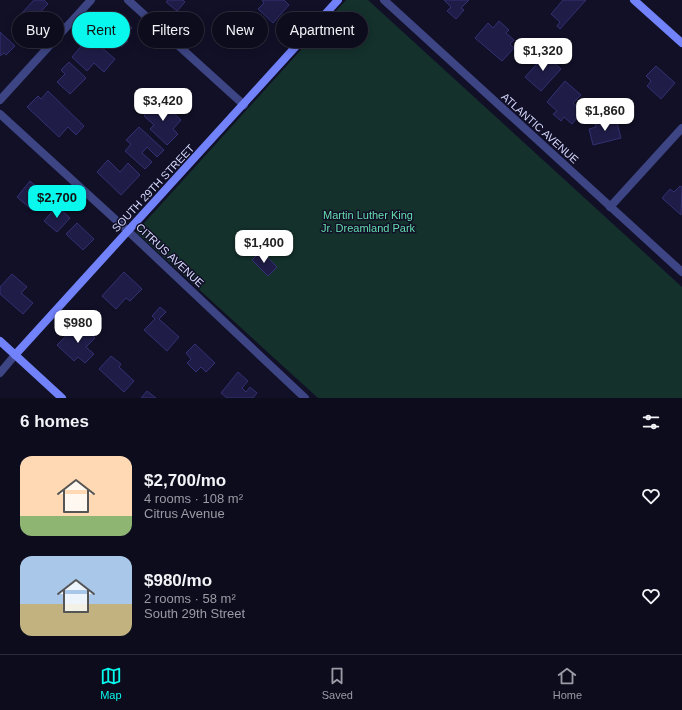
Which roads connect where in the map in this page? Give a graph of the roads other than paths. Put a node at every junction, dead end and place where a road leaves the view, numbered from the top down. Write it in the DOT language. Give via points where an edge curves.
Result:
graph roads {
  1 [pos="91,0"];
  2 [pos="128,0"];
  3 [pos="338,0"];
  4 [pos="384,0"];
  5 [pos="634,0"];
  6 [pos="682,43"];
  7 [pos="0,100"];
  8 [pos="244,105"];
  9 [pos="0,114"];
  10 [pos="682,128"];
  11 [pos="610,207"];
  12 [pos="128,231"];
  13 [pos="682,272"];
  14 [pos="0,341"];
  15 [pos="16,355"];
  16 [pos="0,373"];
  17 [pos="62,398"];
  18 [pos="305,398"];
  1 -- 7 [label="street"];
  2 -- 8 [label="street"];
  3 -- 8 [label="street, SOUTH 29TH STREET"];
  4 -- 11 [label="street, ATLANTIC AVENUE"];
  5 -- 6 [label="street"];
  8 -- 12 [label="street, SOUTH 29TH STREET"];
  9 -- 12 [label="street, CITRUS AVENUE"];
  10 -- 11 [label="street"];
  11 -- 13 [label="street, ATLANTIC AVENUE"];
  12 -- 15 [label="street, SOUTH 29TH STREET"];
  12 -- 18 [label="street, CITRUS AVENUE"];
  14 -- 15 [label="street"];
  15 -- 16 [label="street, SOUTH 29TH STREET"];
  15 -- 17 [label="street"];
}
